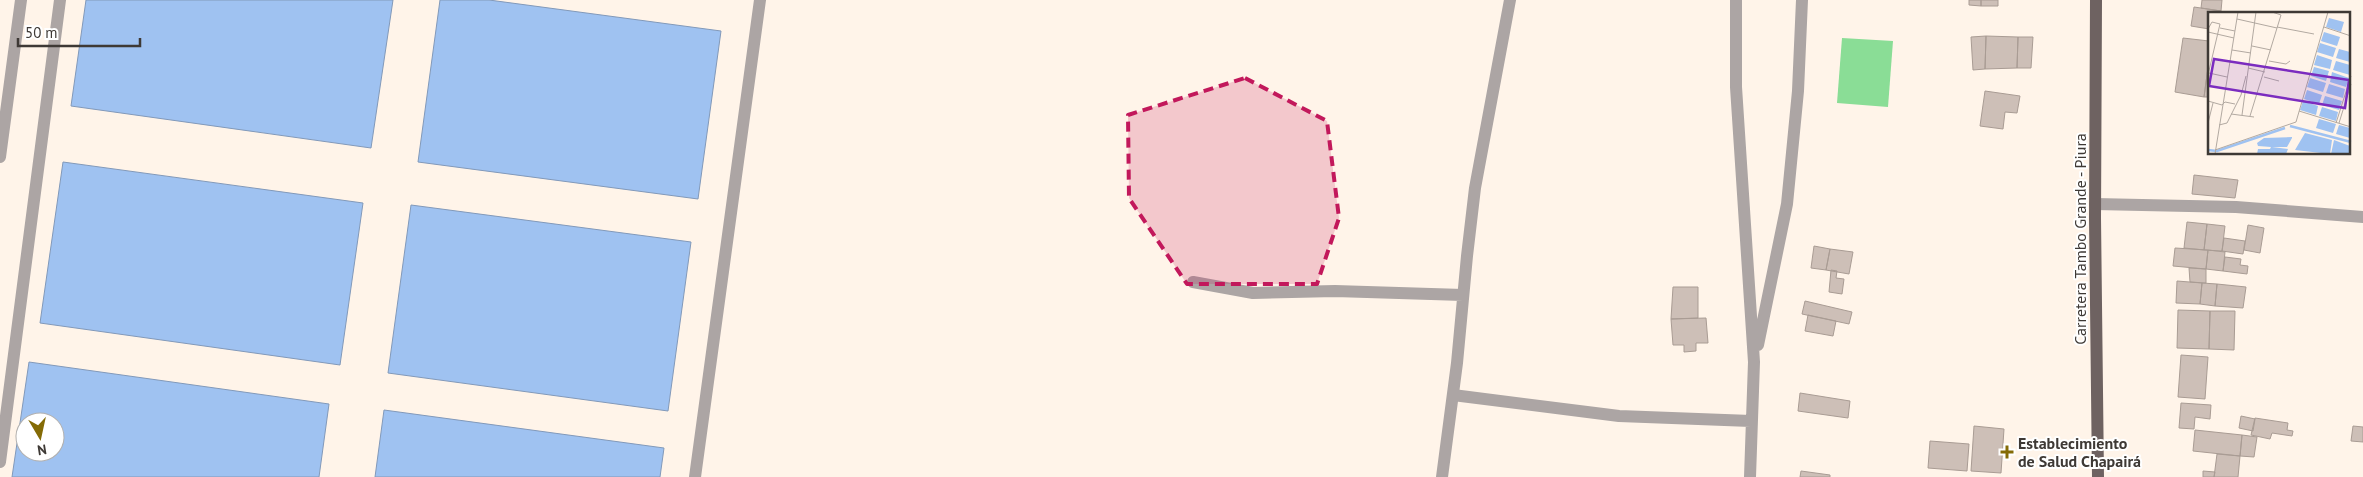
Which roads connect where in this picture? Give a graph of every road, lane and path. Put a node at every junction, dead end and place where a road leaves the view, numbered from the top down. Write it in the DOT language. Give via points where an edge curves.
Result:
graph roads {
  1 [pos="21,0"];
  2 [pos="60,0"];
  3 [pos="760,0"];
  4 [pos="1510,0"];
  5 [pos="1736,0"];
  6 [pos="1802,0"];
  7 [pos="2096,0"];
  8 [pos="0,157"];
  9 [pos="2095,204"];
  10 [pos="2363,216"];
  11 [pos="1193,282"];
  12 [pos="1463,295"];
  13 [pos="1754,362"];
  14 [pos="1453,395"];
  15 [pos="1751,421"];
  16 [pos="0,462"];
  17 [pos="695,477"];
  18 [pos="1442,477"];
  19 [pos="1750,477"];
  20 [pos="2098,477"];
  1 -- 8 [label="street"];
  2 -- 16 [label="street"];
  3 -- 17 [label="street"];
  4 -- 12 [label="street" via="1475,188"];
  5 -- 13 [label="street" via="1736,87"];
  6 -- 13 [label="street" via="1798,91 1787,204"];
  7 -- 9 [label="main road, Carretera Tambo Grande - Piura"];
  9 -- 10 [label="street" via="2236,207"];
  9 -- 20 [label="main road, Carretera Tambo Grande - Piura"];
  11 -- 12 [label="street" via="1254,293 1336,291"];
  12 -- 14 [label="street"];
  13 -- 15 [label="street"];
  14 -- 15 [label="street" via="1619,416"];
  14 -- 18 [label="street"];
  15 -- 19 [label="street"];
}
